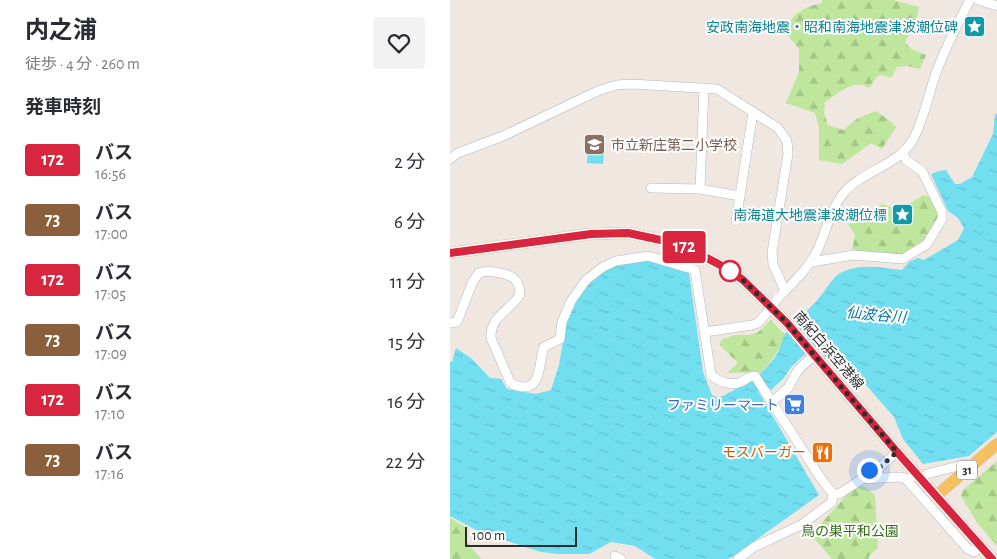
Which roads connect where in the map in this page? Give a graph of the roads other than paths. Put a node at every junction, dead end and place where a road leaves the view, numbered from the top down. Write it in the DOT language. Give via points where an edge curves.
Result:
graph roads {
  1 [pos="970,0"];
  2 [pos="978,0"];
  3 [pos="997,6"];
  4 [pos="704,88"];
  5 [pos="754,112"];
  6 [pos="903,153"];
  7 [pos="450,159"];
  8 [pos="651,188"];
  9 [pos="700,189"];
  10 [pos="740,196"];
  11 [pos="736,222"];
  12 [pos="450,253"];
  13 [pos="811,262"];
  14 [pos="782,294"];
  15 [pos="450,323"];
  16 [pos="704,332"];
  17 [pos="813,354"];
  18 [pos="772,402"];
  19 [pos="997,444"];
  20 [pos="897,452"];
  21 [pos="970,467"];
  22 [pos="928,474"];
  23 [pos="862,479"];
  24 [pos="833,494"];
  25 [pos="936,496"];
  26 [pos="980,546"];
  27 [pos="968,549"];
  28 [pos="738,559"];
  29 [pos="966,559"];
  30 [pos="992,559"];
  1 -- 6 [label="street" via="936,72 916,133"];
  2 -- 3 [label="street"];
  4 -- 5 [label="street" via="716,89"];
  4 -- 7 [label="street" via="617,85"];
  4 -- 9 [label="street"];
  5 -- 10 [label="street"];
  5 -- 14 [label="street" via="778,128 786,141 788,154 772,252"];
  6 -- 13 [label="street" via="852,184 842,194"];
  6 -- 13 [label="street" via="906,160 922,171 942,212 942,219 928,244 903,259 854,255"];
  8 -- 9 [label="street"];
  9 -- 10 [label="street"];
  10 -- 11 [label="street"];
  12 -- 17 [label="main road, 南紀白浜空港線" via="591,234 628,233 652,237 682,246 739,276"];
  13 -- 14 [label="street"];
  14 -- 16 [label="street, bridge" via="758,323"];
  15 -- 16 [label="street" via="457,322 479,273 489,271 515,278 520,294 494,322 491,338 510,382 531,386 543,349 559,341 563,318 586,280 612,262 648,256 695,270"];
  16 -- 18 [label="street" via="709,370 714,377 735,383 755,376"];
  17 -- 18 [label="street" via="798,370 788,388"];
  17 -- 20 [label="main road, 南紀白浜空港線"];
  18 -- 24 [label="street"];
  19 -- 21 [label="main road, 31"];
  20 -- 23 [label="street" via="880,467 869,470"];
  20 -- 25 [label="main road, 南紀白浜空港線"];
  21 -- 22 [label="street" via="966,464"];
  21 -- 25 [label="main road, 31"];
  23 -- 24 [label="street" via="839,494"];
  23 -- 27 [label="street" via="908,479"];
  24 -- 28 [label="street" via="832,502 801,525 754,547"];
  25 -- 26 [label="main road, 南紀白浜空港線"];
  26 -- 27 [label="street" via="974,552"];
  26 -- 30 [label="main road, 南紀白浜空港線"];
  27 -- 29 [label="street"];
}
